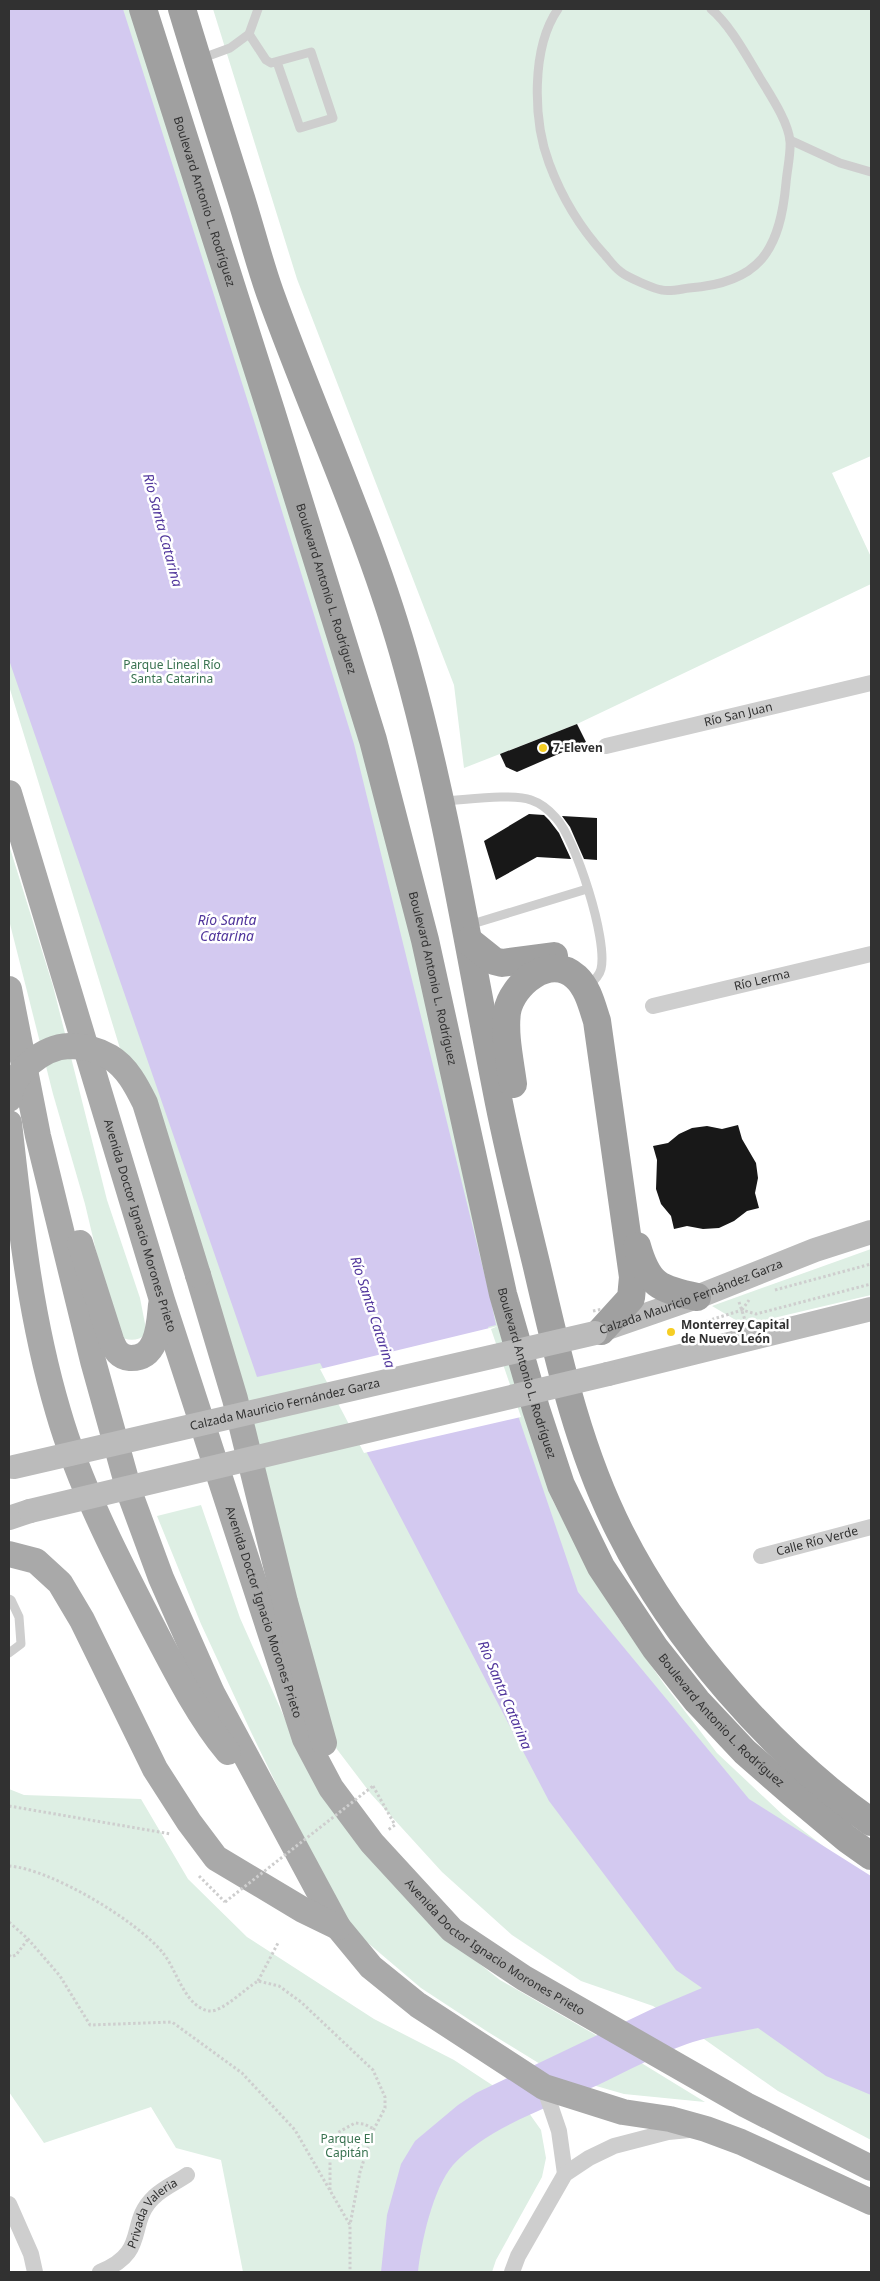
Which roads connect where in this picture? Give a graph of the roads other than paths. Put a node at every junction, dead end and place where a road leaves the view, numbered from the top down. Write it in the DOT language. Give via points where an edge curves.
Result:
graph roads {
  1 [pos="143,9"];
  2 [pos="182,9"];
  3 [pos="258,9"];
  4 [pos="558,9"];
  5 [pos="711,9"];
  6 [pos="249,34"];
  7 [pos="198,59"];
  8 [pos="277,62"];
  9 [pos="790,140"];
  10 [pos="871,172"];
  11 [pos="871,683"];
  12 [pos="606,746"];
  13 [pos="9,793"];
  14 [pos="439,801"];
  15 [pos="587,889"];
  16 [pos="468,933"];
  17 [pos="871,954"];
  18 [pos="590,984"];
  19 [pos="9,989"];
  20 [pos="653,1006"];
  21 [pos="9,1099"];
  22 [pos="9,1131"];
  23 [pos="38,1136"];
  24 [pos="518,1190"];
  25 [pos="871,1232"];
  26 [pos="697,1297"];
  27 [pos="162,1300"];
  28 [pos="871,1309"];
  29 [pos="598,1332"];
  30 [pos="12,1467"];
  31 [pos="19,1514"];
  32 [pos="871,1528"];
  33 [pos="9,1554"];
  34 [pos="761,1556"];
  35 [pos="9,1599"];
  36 [pos="9,1653"];
  37 [pos="260,1782"];
  38 [pos="331,1788"];
  39 [pos="871,1822"];
  40 [pos="871,1856"];
  41 [pos="338,1928"];
  42 [pos="544,2087"];
  43 [pos="706,2129"];
  44 [pos="871,2168"];
  45 [pos="565,2174"];
  46 [pos="187,2176"];
  47 [pos="871,2202"];
  48 [pos="9,2204"];
  49 [pos="35,2272"];
  50 [pos="100,2272"];
  51 [pos="512,2272"];
  1 -- 40 [label="highway, Boulevard Antonio L. Rodríguez" via="373,740 425,940 503,1294 561,1484 602,1567 655,1648 697,1701 745,1752"];
  2 -- 7 [label="highway, Boulevard Antonio L. Rodríguez"];
  3 -- 6 [label="lane"];
  4 -- 9 [label="lane" via="542,47 536,93 542,144 560,193 588,237 621,272 662,290 710,286 738,277 755,266 768,252 779,228"];
  5 -- 9 [label="lane" via="746,55 779,111"];
  6 -- 7 [label="lane" via="230,48"];
  6 -- 8 [label="lane" via="266,60"];
  7 -- 14 [label="highway, Boulevard Antonio L. Rodríguez" via="270,291 389,602"];
  8 -- 8 [label="lane" via="312,52 333,118 300,128"];
  9 -- 10 [label="lane" via="840,163"];
  11 -- 12 [label="street, Río San Juan"];
  13 -- 27 [label="main road, Avenida Doctor Ignacio Morones Prieto"];
  14 -- 15 [label="lane" via="519,797 532,800 557,818 570,842"];
  14 -- 16 [label="highway, Boulevard Antonio L. Rodríguez"];
  15 -- 16 [label="lane"];
  15 -- 18 [label="lane" via="602,941 600,971"];
  16 -- 18 [label="highway" via="494,961 510,963 540,956 561,957 580,964"];
  16 -- 24 [label="highway, Boulevard Antonio L. Rodríguez"];
  17 -- 20 [label="street, Río Lerma"];
  18 -- 24 [label="highway" via="557,968 542,970 516,990 507,1010 506,1031 518,1120"];
  18 -- 26 [label="highway" via="609,1015 632,1219 643,1267 664,1288"];
  18 -- 29 [label="highway" via="633,1277 630,1298"];
  19 -- 23 [label="main road"];
  21 -- 38 [label="main road, bridge" via="20,1074 32,1060 67,1046 87,1048 111,1058 136,1085 145,1103 238,1409 324,1744"];
  22 -- 37 [label="main road" via="35,1314 58,1411 80,1475 119,1562 218,1740"];
  23 -- 27 [label="main road" via="68,1204 111,1340 121,1355 133,1358 145,1354 152,1347"];
  23 -- 37 [label="main road" via="92,1361 130,1494 161,1578 208,1684"];
  24 -- 39 [label="highway, Boulevard Antonio L. Rodríguez" via="577,1424 620,1534 654,1592 728,1690 798,1764"];
  25 -- 26 [label="main road, Calzada Mauricio Fernández Garza" via="791,1258"];
  26 -- 29 [label="main road, Calzada Mauricio Fernández Garza"];
  27 -- 38 [label="main road, Avenida Doctor Ignacio Morones Prieto" via="304,1738"];
  28 -- 31 [label="main road, bridge"];
  29 -- 30 [label="main road, Calzada Mauricio Fernández Garza, bridge"];
  32 -- 34 [label="street, Calle Río Verde"];
  33 -- 41 [label="main road" via="36,1561 60,1583 82,1620 155,1769 216,1858"];
  35 -- 36 [label="lane" via="19,1617 20,1644"];
  37 -- 41 [label="main road"];
  38 -- 44 [label="main road, Avenida Doctor Ignacio Morones Prieto" via="372,1843 452,1930 524,1978 746,2105"];
  41 -- 42 [label="main road" via="371,1968 418,2005"];
  42 -- 43 [label="main road" via="623,2112 670,2119"];
  42 -- 45 [label="street" via="559,2131"];
  43 -- 45 [label="street" via="668,2132 628,2142 589,2158"];
  43 -- 47 [label="main road"];
  45 -- 51 [label="street"];
  46 -- 50 [label="street, Privada Valeria" via="154,2197 142,2217 130,2252"];
  48 -- 49 [label="street" via="31,2254"];
}
